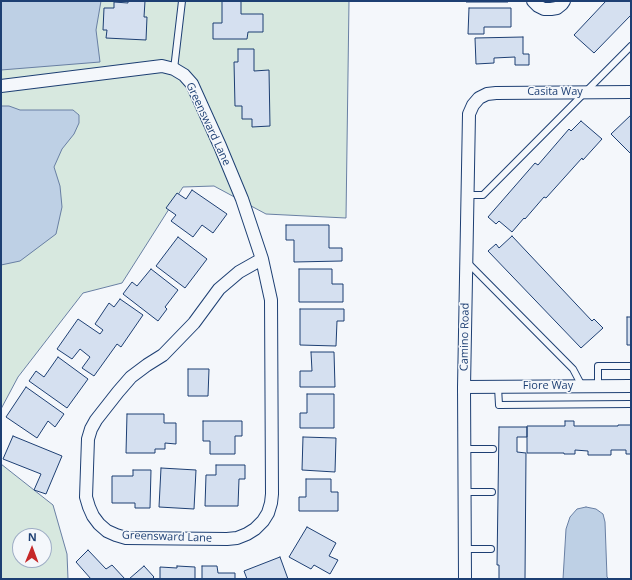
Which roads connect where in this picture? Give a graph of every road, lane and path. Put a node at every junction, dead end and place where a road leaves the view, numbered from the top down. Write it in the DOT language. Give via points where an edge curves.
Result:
graph roads {
  1 [pos="182,1"];
  2 [pos="532,1"];
  3 [pos="564,1"];
  4 [pos="631,46"];
  5 [pos="174,69"];
  6 [pos="1,86"];
  7 [pos="586,92"];
  8 [pos="631,92"];
  9 [pos="479,98"];
  10 [pos="468,196"];
  11 [pos="262,259"];
  12 [pos="467,262"];
  13 [pos="631,366"];
  14 [pos="582,386"];
  15 [pos="598,386"];
  16 [pos="631,386"];
  17 [pos="464,387"];
  18 [pos="498,387"];
  19 [pos="631,404"];
  20 [pos="465,449"];
  21 [pos="493,449"];
  22 [pos="465,492"];
  23 [pos="492,492"];
  24 [pos="465,549"];
  25 [pos="492,549"];
  26 [pos="465,579"];
  1 -- 5 [label="lane"];
  2 -- 3 [label="street" via="544,9 557,8"];
  4 -- 7 [label="lane"];
  5 -- 6 [label="street" via="150,67"];
  5 -- 11 [label="street, Greensward Lane" via="192,84 242,199"];
  7 -- 8 [label="street, Casita Way"];
  7 -- 9 [label="street, Casita Way" via="496,93"];
  7 -- 10 [label="lane" via="483,195"];
  9 -- 10 [label="street, Camino Road" via="470,114"];
  10 -- 12 [label="street, Camino Road"];
  11 -- 11 [label="street, Greensward Lane" via="239,272 219,289 194,323 164,355 131,377 96,420 88,439 86,497 93,516 107,531 126,538 237,538 263,522 268,513 272,494 271,300"];
  12 -- 14 [label="lane" via="573,369"];
  12 -- 17 [label="street, Camino Road"];
  13 -- 15 [label="lane" via="598,366"];
  14 -- 15 [label="street, Fiore Way"];
  14 -- 18 [label="street, Fiore Way"];
  15 -- 16 [label="street, Fiore Way"];
  17 -- 18 [label="street, Fiore Way"];
  17 -- 20 [label="street, Camino Road"];
  18 -- 19 [label="lane" via="499,405"];
  20 -- 21 [label="lane"];
  20 -- 22 [label="street, Camino Road"];
  22 -- 23 [label="lane"];
  22 -- 24 [label="street, Camino Road"];
  24 -- 25 [label="lane"];
  24 -- 26 [label="street, Camino Road"];
}
